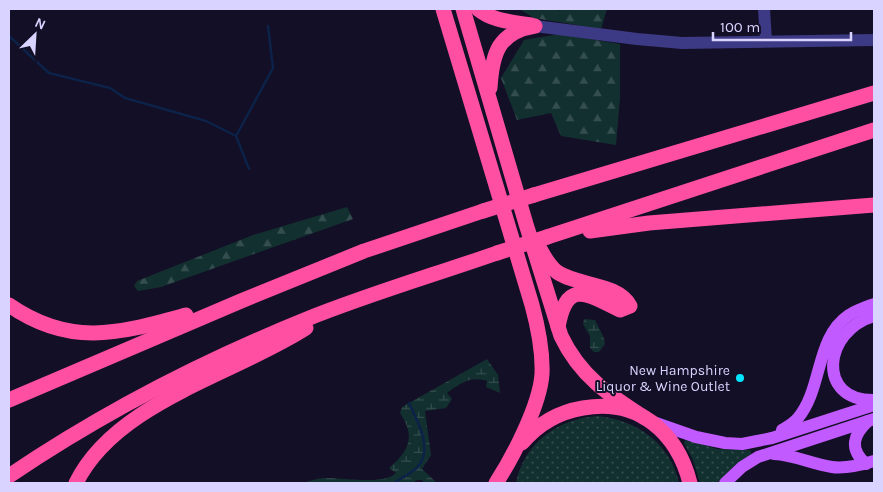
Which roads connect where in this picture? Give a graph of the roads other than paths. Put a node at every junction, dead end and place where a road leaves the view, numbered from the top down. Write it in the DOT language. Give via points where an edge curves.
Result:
graph roads {
  1 [pos="443,9"];
  2 [pos="463,9"];
  3 [pos="478,9"];
  4 [pos="764,9"];
  5 [pos="535,26"];
  6 [pos="874,40"];
  7 [pos="766,41"];
  8 [pos="874,93"];
  9 [pos="491,102"];
  10 [pos="874,130"];
  11 [pos="874,205"];
  12 [pos="526,224"];
  13 [pos="547,237"];
  14 [pos="241,301"];
  15 [pos="874,304"];
  16 [pos="9,305"];
  17 [pos="332,310"];
  18 [pos="874,316"];
  19 [pos="558,328"];
  20 [pos="9,400"];
  21 [pos="874,400"];
  22 [pos="874,404"];
  23 [pos="645,418"];
  24 [pos="871,420"];
  25 [pos="772,438"];
  26 [pos="768,454"];
  27 [pos="514,456"];
  28 [pos="870,462"];
  29 [pos="9,476"];
  30 [pos="76,483"];
  31 [pos="496,483"];
  32 [pos="504,483"];
  33 [pos="690,483"];
  34 [pos="725,483"];
  1 -- 27 [label="highway" via="539,334 541,384"];
  2 -- 9 [label="highway"];
  3 -- 5 [label="highway" via="500,19"];
  4 -- 7 [label="street"];
  5 -- 7 [label="street" via="682,43"];
  5 -- 9 [label="highway" via="508,35 499,47 492,65"];
  6 -- 7 [label="street"];
  8 -- 14 [label="highway, bridge" via="483,211 364,251"];
  9 -- 12 [label="highway"];
  10 -- 13 [label="highway"];
  11 -- 13 [label="highway" via="649,223"];
  12 -- 19 [label="highway"];
  12 -- 19 [label="highway" via="553,268 568,277 626,298 630,306 620,310 592,296 578,294 563,305"];
  13 -- 17 [label="highway, bridge"];
  14 -- 16 [label="highway" via="129,331 97,334 54,327"];
  14 -- 20 [label="highway"];
  15 -- 25 [label="main road" via="848,316 831,334 803,411 797,420"];
  17 -- 29 [label="highway" via="248,344 155,389"];
  17 -- 30 [label="highway" via="285,340 196,384 130,422 111,436 93,456"];
  18 -- 21 [label="main road" via="858,322 845,334 832,365 842,388 856,398"];
  19 -- 23 [label="highway" via="569,353 589,377"];
  22 -- 25 [label="main road"];
  23 -- 25 [label="main road" via="710,440 742,444"];
  23 -- 27 [label="highway" via="614,407 574,410 552,418 535,430"];
  23 -- 33 [label="highway" via="672,443"];
  24 -- 26 [label="main road"];
  24 -- 28 [label="main road" via="858,432 854,445 856,452"];
  26 -- 28 [label="main road" via="794,456 833,468"];
  26 -- 34 [label="main road" via="742,467"];
  27 -- 31 [label="highway"];
  27 -- 32 [label="highway"];
}
